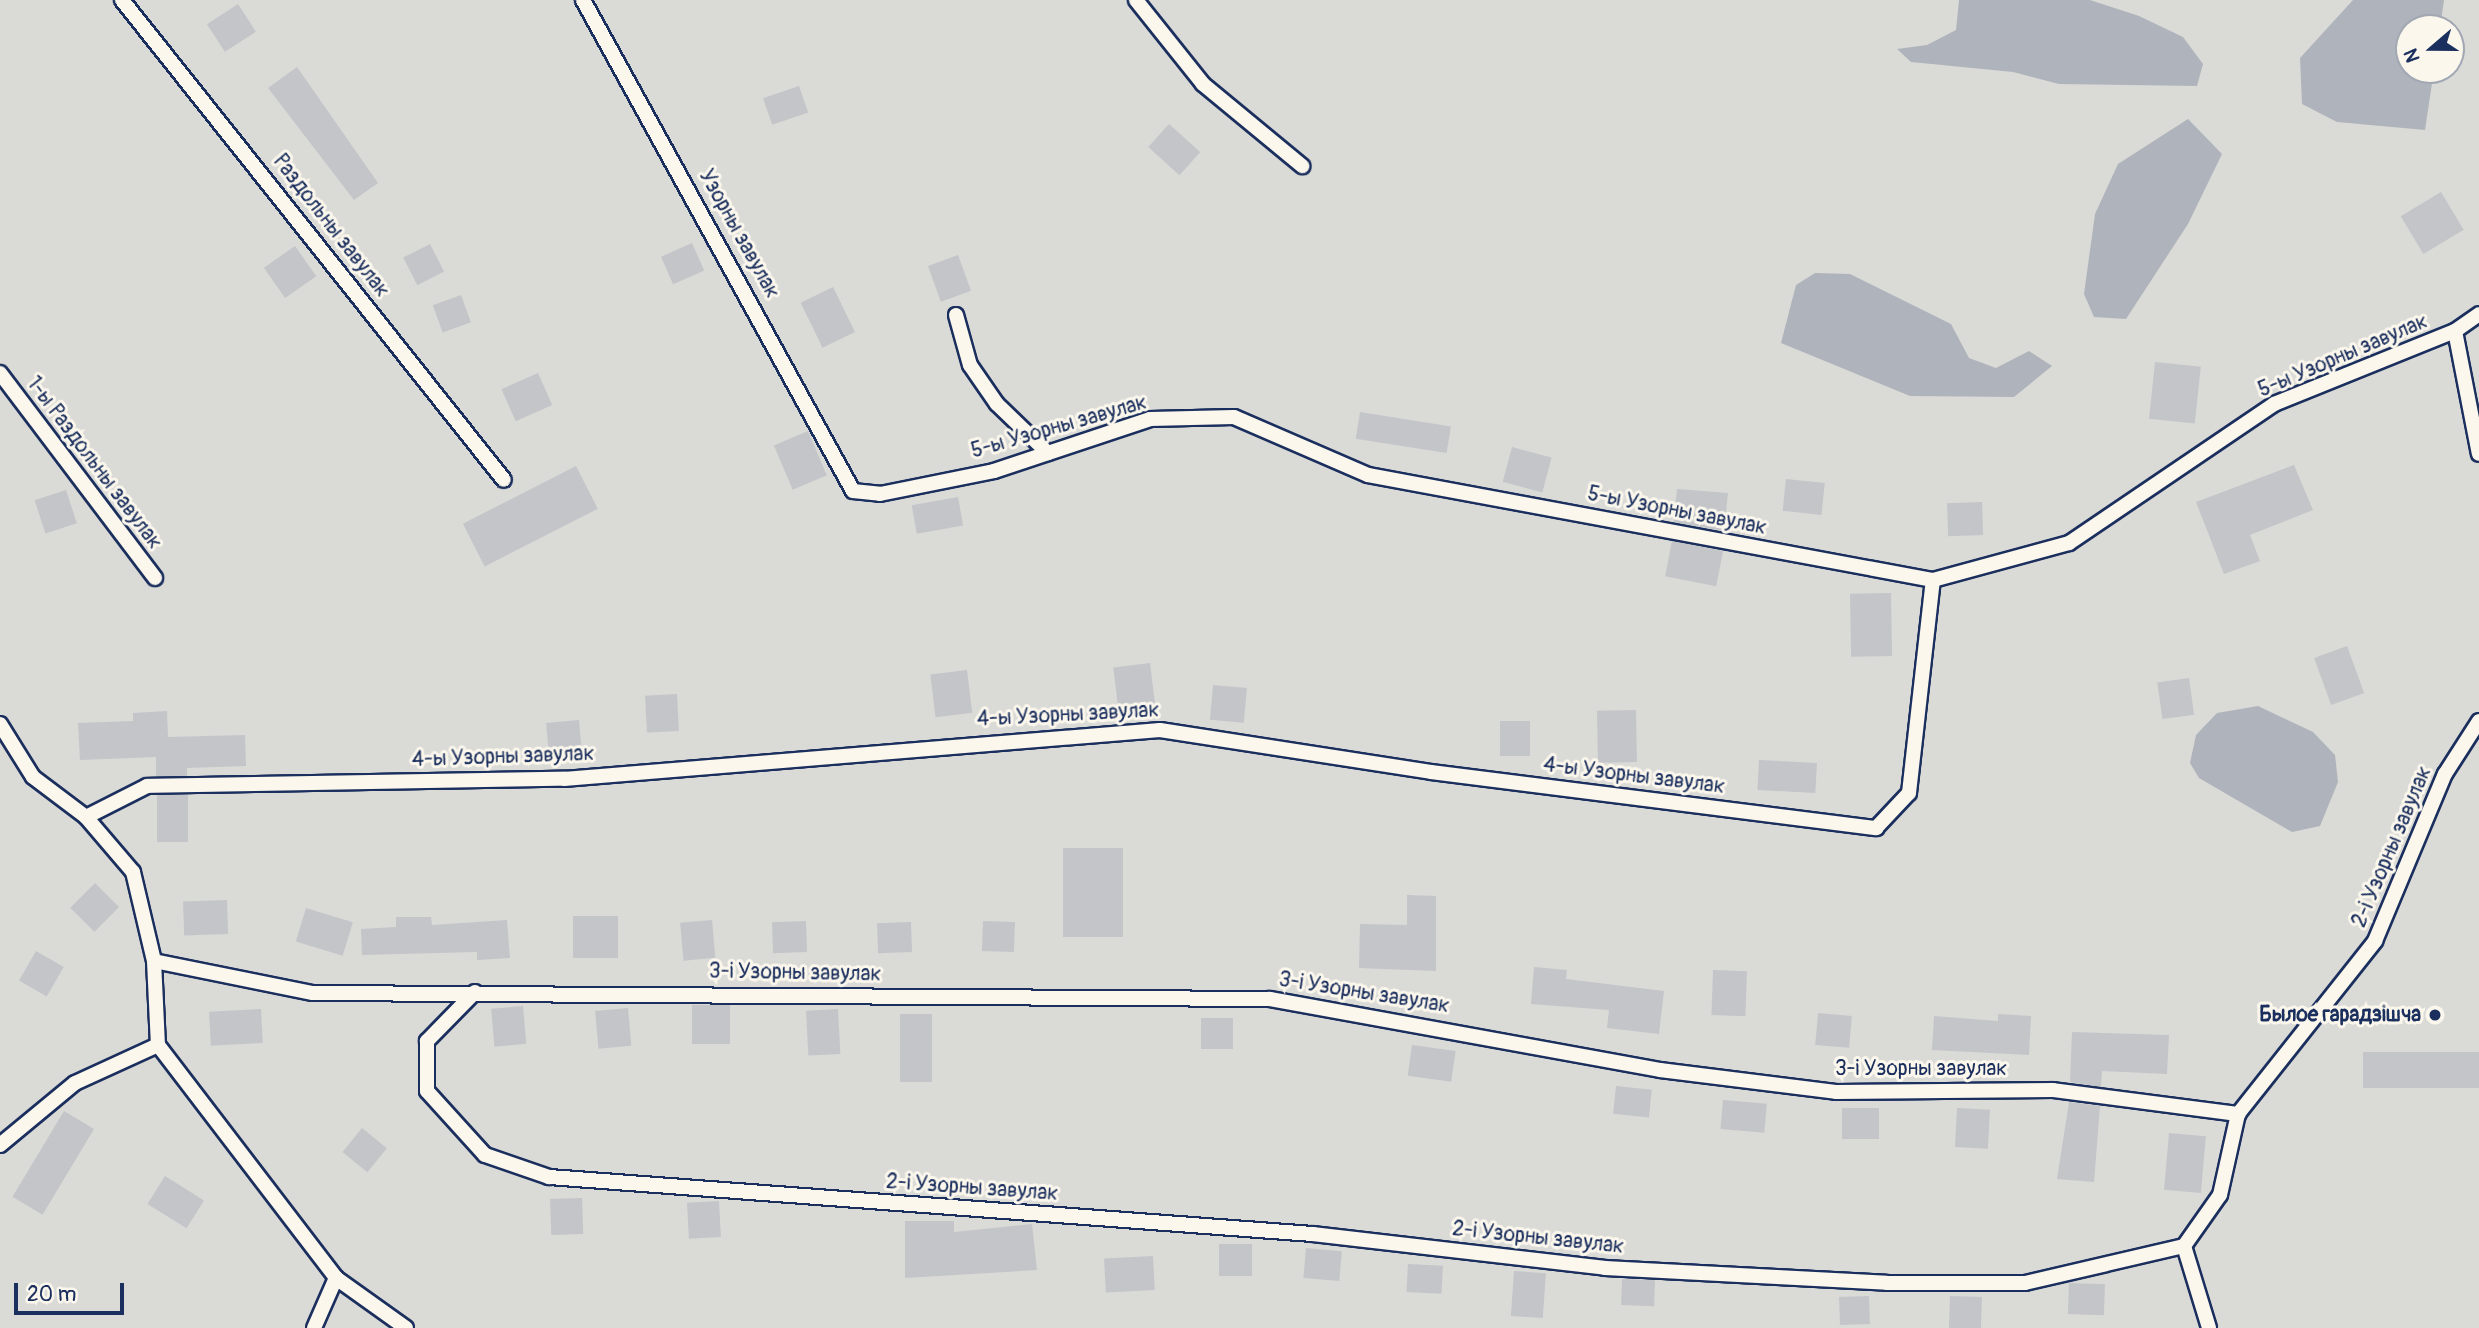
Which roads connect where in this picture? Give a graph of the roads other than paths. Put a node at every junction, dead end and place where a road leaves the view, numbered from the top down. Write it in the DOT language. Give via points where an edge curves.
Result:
graph roads {
  1 [pos="121,0"];
  2 [pos="583,0"];
  3 [pos="1136,0"];
  4 [pos="1302,166"];
  5 [pos="2479,314"];
  6 [pos="956,315"];
  7 [pos="2455,331"];
  8 [pos="0,373"];
  9 [pos="1048,453"];
  10 [pos="2479,454"];
  11 [pos="504,480"];
  12 [pos="853,491"];
  13 [pos="155,578"];
  14 [pos="1933,580"];
  15 [pos="2479,722"];
  16 [pos="0,724"];
  17 [pos="86,817"];
  18 [pos="153,961"];
  19 [pos="475,992"];
  20 [pos="158,1045"];
  21 [pos="2238,1114"];
  22 [pos="0,1145"];
  23 [pos="2184,1246"];
  24 [pos="336,1278"];
  25 [pos="314,1328"];
  26 [pos="406,1328"];
  27 [pos="2208,1328"];
  1 -- 11 [label="lane, Раздольны завулак"];
  2 -- 12 [label="lane, Узорны завулак"];
  3 -- 4 [label="lane" via="1203,84"];
  5 -- 7 [label="lane, 5-ы Узорны завулак"];
  6 -- 9 [label="lane" via="970,365 997,404"];
  7 -- 10 [label="lane"];
  7 -- 14 [label="lane, 5-ы Узорны завулак" via="2274,404 2069,543"];
  8 -- 13 [label="lane, 1-ы Раздольны завулак"];
  9 -- 12 [label="lane, 5-ы Узорны завулак" via="893,492"];
  9 -- 14 [label="lane, 5-ы Узорны завулак" via="1150,419 1234,417 1368,475"];
  14 -- 17 [label="lane, 4-ы Узорны завулак" via="1909,793 1876,828 1431,772 1160,730 564,779 147,786"];
  15 -- 21 [label="lane, 2-і Узорны завулак" via="2445,774 2375,941"];
  16 -- 17 [label="lane" via="33,778"];
  17 -- 18 [label="lane" via="133,872"];
  18 -- 19 [label="lane, 3-і Узорны завулак" via="313,993"];
  18 -- 20 [label="lane"];
  19 -- 21 [label="lane, 3-і Узорны завулак" via="1270,999 1660,1070 1822,1090 2053,1090"];
  19 -- 23 [label="lane, 2-і Узорны завулак" via="427,1041 426,1091 485,1155 549,1177 1313,1234 1605,1268 1887,1283 2025,1283"];
  20 -- 22 [label="lane" via="75,1083"];
  20 -- 24 [label="lane"];
  21 -- 23 [label="lane, 2-і Узорны завулак" via="2220,1195"];
  23 -- 27 [label="lane"];
  24 -- 25 [label="lane"];
  24 -- 26 [label="lane"];
}
